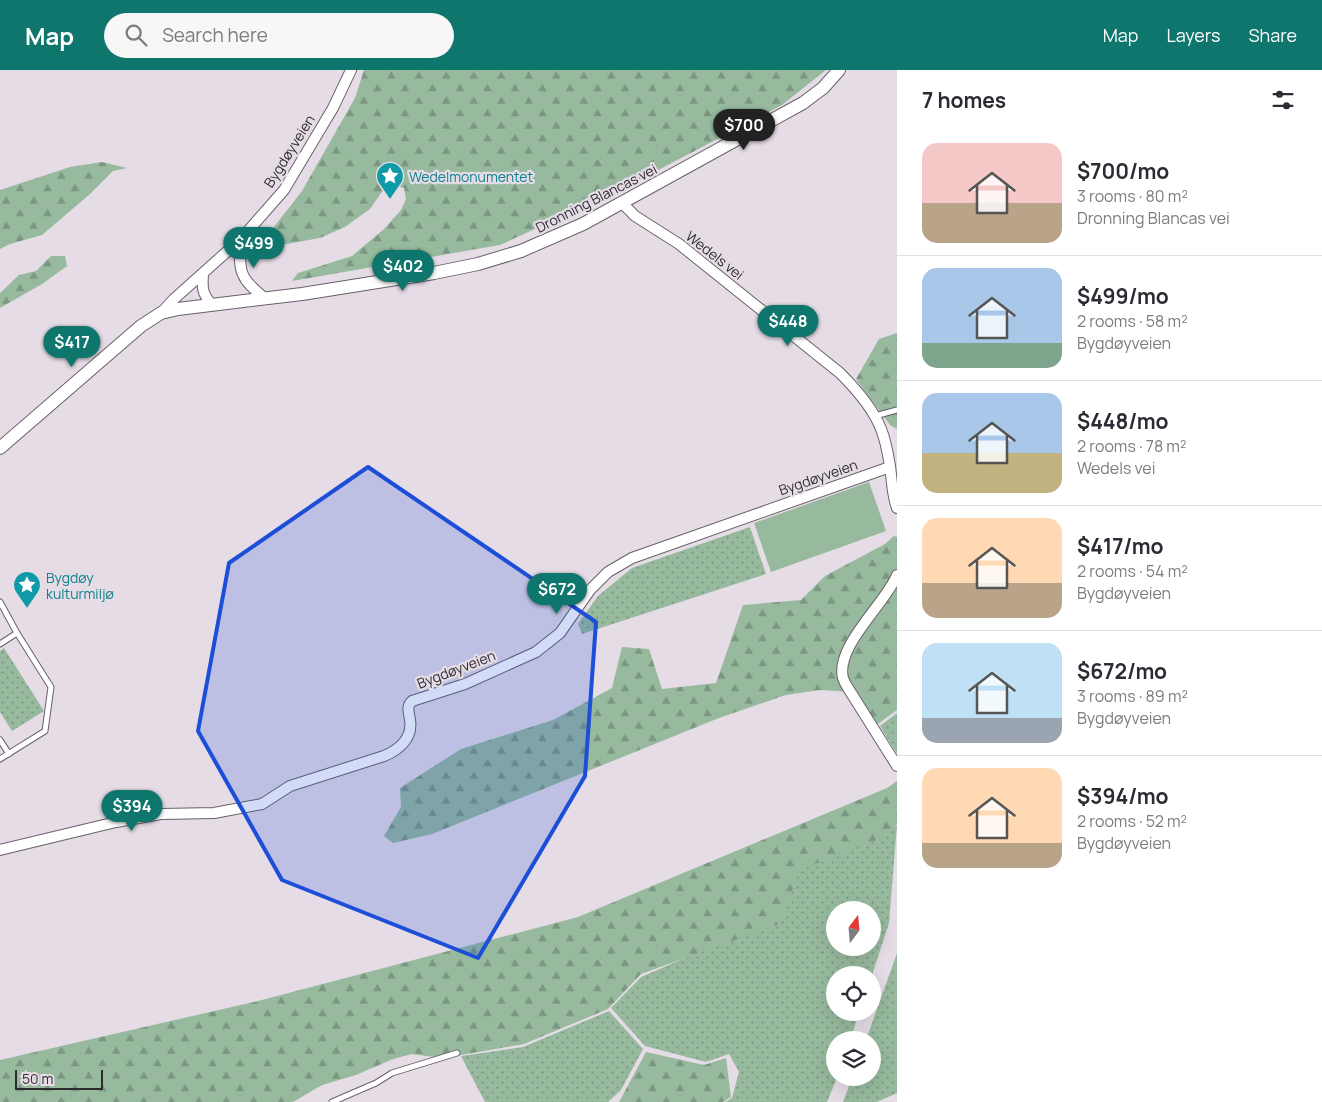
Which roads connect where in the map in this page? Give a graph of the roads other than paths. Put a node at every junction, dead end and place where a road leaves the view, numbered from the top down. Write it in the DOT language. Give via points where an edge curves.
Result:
graph roads {
  1 [pos="351,70"];
  2 [pos="840,70"];
  3 [pos="622,203"];
  4 [pos="240,239"];
  5 [pos="203,274"];
  6 [pos="266,299"];
  7 [pos="212,305"];
  8 [pos="161,313"];
  9 [pos="897,410"];
  10 [pos="875,416"];
  11 [pos="0,448"];
  12 [pos="890,468"];
  13 [pos="897,508"];
  14 [pos="897,575"];
  15 [pos="0,602"];
  16 [pos="17,633"];
  17 [pos="0,644"];
  18 [pos="0,740"];
  19 [pos="9,754"];
  20 [pos="0,759"];
  21 [pos="897,766"];
  22 [pos="0,850"];
  23 [pos="456,1054"];
  24 [pos="332,1102"];
  1 -- 4 [label="street, Bygdøyveien" via="333,108 284,190"];
  2 -- 3 [label="street, Dronning Blancas vei" via="803,103"];
  3 -- 6 [label="street, Dronning Blancas vei" via="541,243 478,264"];
  3 -- 10 [label="street, Wedels vei" via="635,216 679,244 840,373"];
  4 -- 5 [label="street, Bygdøyveien"];
  4 -- 6 [label="street" via="242,272 249,285"];
  5 -- 7 [label="street" via="203,292"];
  5 -- 8 [label="street, Bygdøyveien"];
  6 -- 7 [label="street, Dronning Blancas vei"];
  7 -- 8 [label="street, Dronning Blancas vei"];
  8 -- 11 [label="street, Bygdøyveien" via="141,326"];
  9 -- 10 [label="lane"];
  10 -- 12 [label="street, Wedels vei"];
  12 -- 13 [label="street, Wedels vei"];
  12 -- 22 [label="street, Bygdøyveien" via="632,558 608,572 590,590 560,634 536,652 465,684 412,701 408,705 408,736 392,753 290,786 262,804 214,813 160,814"];
  14 -- 21 [label="street" via="851,642 843,663 843,677 848,688"];
  15 -- 16 [label="lane"];
  16 -- 17 [label="lane"];
  16 -- 19 [label="lane" via="51,687 45,731"];
  18 -- 19 [label="lane"];
  19 -- 20 [label="lane"];
  23 -- 24 [label="lane" via="392,1073"];
}
